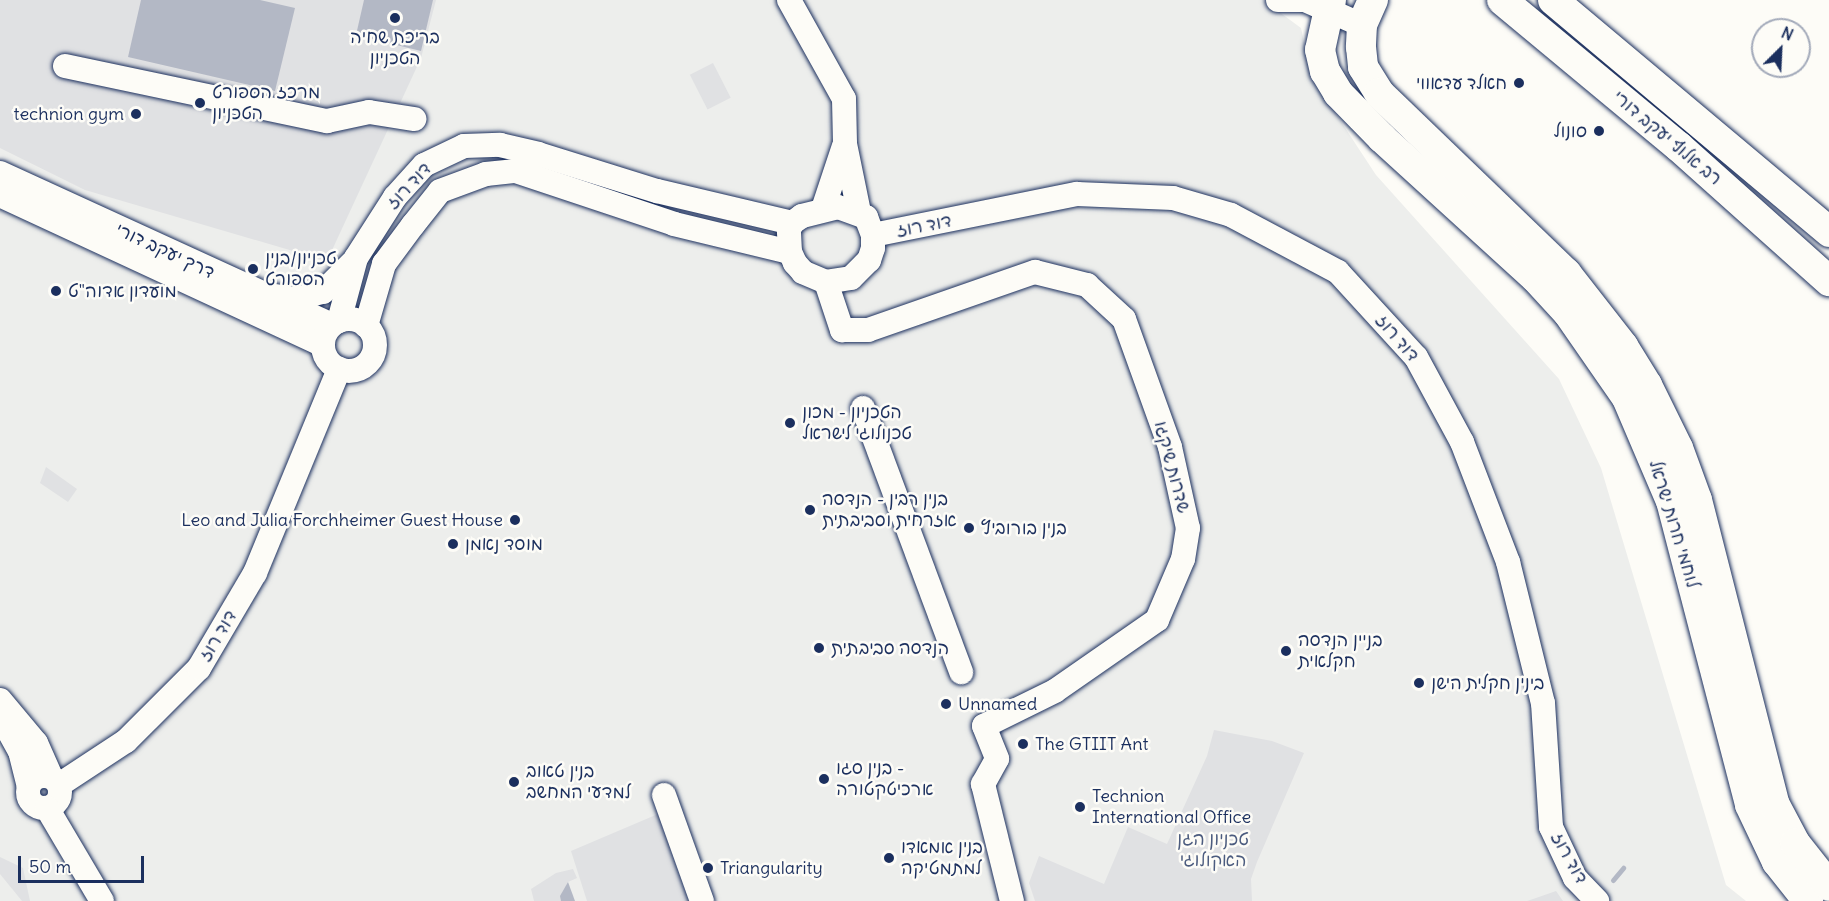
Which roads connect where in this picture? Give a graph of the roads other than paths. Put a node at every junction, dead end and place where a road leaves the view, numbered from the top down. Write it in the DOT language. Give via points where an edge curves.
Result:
graph roads {
  1 [pos="789,0"];
  2 [pos="1278,0"];
  3 [pos="1502,0"];
  4 [pos="1553,0"];
  5 [pos="1316,2"];
  6 [pos="1370,7"];
  7 [pos="65,66"];
  8 [pos="414,119"];
  9 [pos="845,144"];
  10 [pos="0,173"];
  11 [pos="0,195"];
  12 [pos="823,209"];
  13 [pos="859,212"];
  14 [pos="792,223"];
  15 [pos="1829,232"];
  16 [pos="873,235"];
  17 [pos="790,252"];
  18 [pos="356,258"];
  19 [pos="1829,281"];
  20 [pos="826,282"];
  21 [pos="257,294"];
  22 [pos="366,326"];
  23 [pos="331,330"];
  24 [pos="339,369"];
  25 [pos="863,408"];
  26 [pos="961,672"];
  27 [pos="0,700"];
  28 [pos="0,716"];
  29 [pos="46,782"];
  30 [pos="664,795"];
  31 [pos="1829,886"];
  32 [pos="102,901"];
  33 [pos="702,901"];
  34 [pos="1012,901"];
  35 [pos="1597,901"];
  36 [pos="1808,901"];
  1 -- 9 [label="street" via="844,99"];
  2 -- 5 [label="street"];
  3 -- 19 [label="main road, רב אלוף יעקב דורי" via="1678,146"];
  4 -- 15 [label="main road, רב אלוף יעקב דורי"];
  5 -- 6 [label="street"];
  5 -- 36 [label="main road, לוחמי חרות ישראל" via="1325,71 1338,93 1375,132 1535,277 1568,313 1627,398 1671,501 1750,805 1777,862"];
  6 -- 31 [label="main road, לוחמי חרות ישראל" via="1363,67 1379,93 1566,273 1623,346 1647,385 1678,448 1697,500 1775,805 1795,843"];
  7 -- 8 [label="street" via="327,121 369,112"];
  9 -- 12 [label="street"];
  9 -- 13 [label="street"];
  10 -- 21 [label="street, דרך יעקב דורי"];
  11 -- 23 [label="street, דרך יעקב דורי"];
  12 -- 13 [label="street" via="838,207"];
  12 -- 14 [label="street"];
  13 -- 16 [label="street" via="870,224"];
  14 -- 17 [label="street"];
  14 -- 18 [label="street, דוד רוז" via="657,191 538,154 500,145 471,145 424,165 390,204"];
  16 -- 20 [label="street" via="871,254 861,270 845,280"];
  16 -- 35 [label="street, דוד רוז" via="1077,194 1173,198 1231,215 1338,272 1416,357 1462,442 1508,562 1540,692 1551,827 1575,878"];
  17 -- 20 [label="street" via="803,272"];
  17 -- 22 [label="street, דוד רוז" via="674,224 516,171 486,174 440,190 384,264"];
  18 -- 21 [label="street" via="341,278 323,292 296,299"];
  18 -- 23 [label="street, דוד רוז"];
  20 -- 34 [label="street, שדרות שיקגו" via="842,330 868,330 1035,273 1087,285 1124,319 1170,447 1188,528 1183,559 1156,620 1055,691 984,726 997,759 983,784"];
  21 -- 23 [label="street, דרך יעקב דורי"];
  22 -- 23 [label="street" via="353,319"];
  22 -- 24 [label="street" via="375,346 369,361 356,370"];
  23 -- 24 [label="street" via="327,360"];
  24 -- 29 [label="street, דוד רוז" via="255,573 199,668 126,741"];
  25 -- 26 [label="street"];
  27 -- 29 [label="street" via="36,743"];
  28 -- 29 [label="street"];
  29 -- 32 [label="street" via="30,801 47,808"];
  30 -- 33 [label="street"];
}
